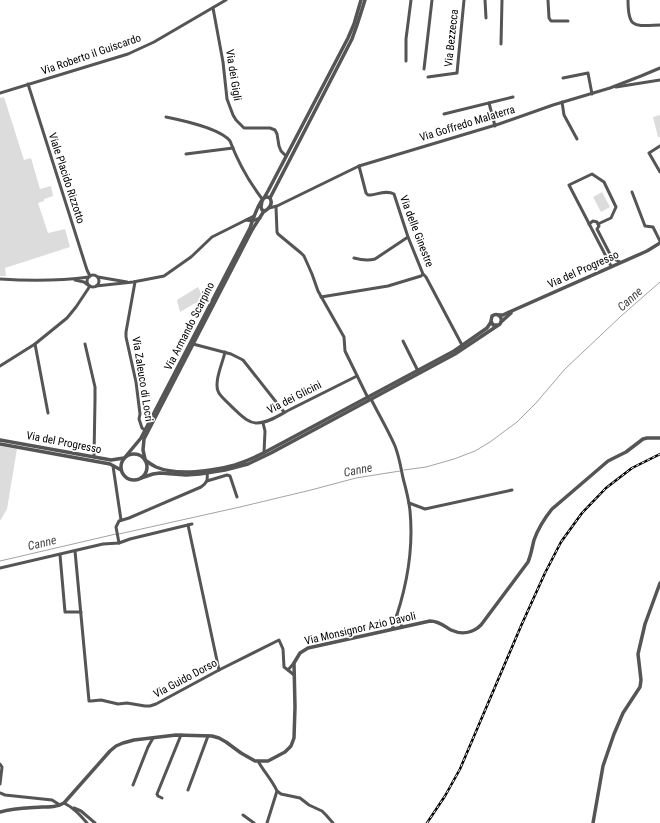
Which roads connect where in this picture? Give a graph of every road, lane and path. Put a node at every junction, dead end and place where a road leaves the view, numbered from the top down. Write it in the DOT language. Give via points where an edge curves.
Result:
graph roads {
  1 [pos="226,0"];
  2 [pos="361,0"];
  3 [pos="365,0"];
  4 [pos="411,0"];
  5 [pos="432,0"];
  6 [pos="464,0"];
  7 [pos="485,0"];
  8 [pos="502,0"];
  9 [pos="548,0"];
  10 [pos="628,0"];
  11 [pos="213,8"];
  12 [pos="486,18"];
  13 [pos="568,21"];
  14 [pos="660,25"];
  15 [pos="501,44"];
  16 [pos="406,61"];
  17 [pos="660,68"];
  18 [pos="424,69"];
  19 [pos="428,77"];
  20 [pos="564,78"];
  21 [pos="660,80"];
  22 [pos="28,84"];
  23 [pos="610,88"];
  24 [pos="0,93"];
  25 [pos="592,94"];
  26 [pos="513,97"];
  27 [pos="562,102"];
  28 [pos="489,103"];
  29 [pos="444,114"];
  30 [pos="166,117"];
  31 [pos="495,126"];
  32 [pos="577,139"];
  33 [pos="660,146"];
  34 [pos="233,148"];
  35 [pos="186,154"];
  36 [pos="286,156"];
  37 [pos="359,166"];
  38 [pos="660,172"];
  39 [pos="632,192"];
  40 [pos="270,198"];
  41 [pos="263,200"];
  42 [pos="271,203"];
  43 [pos="283,203"];
  44 [pos="276,207"];
  45 [pos="269,208"];
  46 [pos="264,211"];
  47 [pos="254,216"];
  48 [pos="260,218"];
  49 [pos="246,220"];
  50 [pos="252,221"];
  51 [pos="589,224"];
  52 [pos="598,224"];
  53 [pos="408,237"];
  54 [pos="660,242"];
  55 [pos="354,258"];
  56 [pos="620,262"];
  57 [pos="611,266"];
  58 [pos="423,274"];
  59 [pos="90,276"];
  60 [pos="98,277"];
  61 [pos="0,279"];
  62 [pos="71,280"];
  63 [pos="134,282"];
  64 [pos="90,286"];
  65 [pos="96,286"];
  66 [pos="321,297"];
  67 [pos="513,310"];
  68 [pos="499,315"];
  69 [pos="491,322"];
  70 [pos="501,322"];
  71 [pos="497,325"];
  72 [pos="403,341"];
  73 [pos="35,344"];
  74 [pos="85,344"];
  75 [pos="193,344"];
  76 [pos="462,345"];
  77 [pos="225,352"];
  78 [pos="0,366"];
  79 [pos="418,371"];
  80 [pos="357,376"];
  81 [pos="369,398"];
  82 [pos="284,412"];
  83 [pos="48,413"];
  84 [pos="263,423"];
  85 [pos="145,430"];
  86 [pos="660,438"];
  87 [pos="0,440"];
  88 [pos="0,444"];
  89 [pos="264,453"];
  90 [pos="94,457"];
  91 [pos="125,457"];
  92 [pos="145,460"];
  93 [pos="112,466"];
  94 [pos="121,470"];
  95 [pos="207,473"];
  96 [pos="142,478"];
  97 [pos="207,481"];
  98 [pos="512,490"];
  99 [pos="237,497"];
  100 [pos="409,503"];
  101 [pos="120,520"];
  102 [pos="192,524"];
  103 [pos="188,525"];
  104 [pos="119,543"];
  105 [pos="75,551"];
  106 [pos="60,555"];
  107 [pos="0,568"];
  108 [pos="660,582"];
  109 [pos="81,612"];
  110 [pos="397,615"];
  111 [pos="402,627"];
  112 [pos="392,629"];
  113 [pos="294,663"];
  114 [pos="219,670"];
  115 [pos="288,670"];
  116 [pos="294,675"];
  117 [pos="181,735"];
  118 [pos="208,736"];
  119 [pos="153,738"];
  120 [pos="258,762"];
  121 [pos="0,764"];
  122 [pos="0,784"];
  123 [pos="133,785"];
  124 [pos="188,790"];
  125 [pos="277,791"];
  126 [pos="0,793"];
  127 [pos="162,798"];
  128 [pos="62,804"];
  129 [pos="72,808"];
  130 [pos="0,812"];
  131 [pos="243,815"];
  132 [pos="87,823"];
  133 [pos="94,823"];
  134 [pos="254,823"];
  135 [pos="267,823"];
  136 [pos="333,823"];
  137 [pos="593,823"];
  1 -- 11 [label="street, Via Roberto il Guiscardo"];
  2 -- 36 [label="street, Via Armando Scarpino" via="348,38"];
  3 -- 40 [label="street" via="352,39"];
  4 -- 16 [label="street"];
  5 -- 18 [label="street"];
  6 -- 19 [label="street, Via Bezzecca" via="457,73"];
  7 -- 12 [label="street"];
  8 -- 15 [label="street"];
  9 -- 13 [label="street" via="551,22"];
  10 -- 14 [label="street" via="628,13 632,22 642,26"];
  11 -- 22 [label="street, Via Roberto il Guiscardo" via="140,49"];
  11 -- 36 [label="street, Via dei Gigli" via="227,99 233,115 244,128 275,130 278,146"];
  17 -- 23 [label="street, Via Goffredo Malaterra"];
  20 -- 25 [label="street" via="588,73"];
  21 -- 23 [label="street"];
  22 -- 24 [label="street, Via Roberto il Guiscardo"];
  22 -- 59 [label="street, Viale Placido Rizzotto"];
  23 -- 25 [label="street, Via Goffredo Malaterra"];
  25 -- 27 [label="street, Via Goffredo Malaterra"];
  26 -- 28 [label="street"];
  27 -- 31 [label="street, Via Goffredo Malaterra"];
  27 -- 32 [label="street" via="564,115"];
  28 -- 29 [label="street"];
  28 -- 31 [label="street"];
  30 -- 34 [label="street" via="218,132 228,138"];
  31 -- 37 [label="street, Via Goffredo Malaterra"];
  33 -- 38 [label="street" via="649,153"];
  34 -- 35 [label="street"];
  34 -- 41 [label="street"];
  36 -- 41 [label="street, Via Armando Scarpino"];
  37 -- 43 [label="street, Via Goffredo Malaterra"];
  37 -- 53 [label="street, Via delle Ginestre" via="368,195 387,192 394,194"];
  39 -- 54 [label="street" via="645,226 653,227"];
  40 -- 41 [label="street"];
  40 -- 42 [label="street"];
  41 -- 46 [label="street" via="261,206"];
  41 -- 47 [label="street, Via Armando Scarpino"];
  42 -- 43 [label="street, Via Goffredo Malaterra"];
  42 -- 45 [label="street"];
  43 -- 44 [label="street, Via Goffredo Malaterra"];
  44 -- 45 [label="street, Via Goffredo Malaterra"];
  44 -- 66 [label="street" via="277,232 304,256"];
  45 -- 46 [label="street"];
  46 -- 48 [label="street, Via Armando Scarpino"];
  47 -- 49 [label="street"];
  47 -- 50 [label="street, Via Armando Scarpino"];
  48 -- 50 [label="street"];
  48 -- 75 [label="street, Via Armando Scarpino"];
  49 -- 50 [label="street"];
  49 -- 63 [label="street" via="212,236 191,257 164,276"];
  50 -- 85 [label="street, Via Armando Scarpino"];
  51 -- 52 [label="street" via="595,221"];
  51 -- 52 [label="street" via="569,185 592,174 604,182 616,207 611,218"];
  51 -- 57 [label="street"];
  52 -- 56 [label="street" via="597,229 612,258"];
  53 -- 55 [label="street" via="376,259"];
  53 -- 58 [label="street, Via delle Ginestre"];
  54 -- 56 [label="street, Via del Progresso"];
  56 -- 57 [label="street, Via del Progresso"];
  57 -- 67 [label="street, Via del Progresso"];
  58 -- 66 [label="street" via="388,286"];
  58 -- 76 [label="street, Via delle Ginestre"];
  59 -- 60 [label="street"];
  59 -- 62 [label="street"];
  59 -- 64 [label="street" via="87,282"];
  60 -- 63 [label="street"];
  60 -- 65 [label="street" via="99,282"];
  61 -- 62 [label="street"];
  62 -- 64 [label="street" via="84,282"];
  63 -- 65 [label="street"];
  63 -- 85 [label="street, Via Zaleuco di Locri" via="126,337 136,382 139,419"];
  64 -- 65 [label="street"];
  64 -- 73 [label="street" via="67,318"];
  66 -- 80 [label="street" via="344,337 345,351"];
  67 -- 68 [label="street, Via del Progresso"];
  67 -- 70 [label="street"];
  68 -- 69 [label="street" via="494,314"];
  68 -- 70 [label="street"];
  69 -- 71 [label="street"];
  69 -- 76 [label="street" via="487,328"];
  70 -- 71 [label="street"];
  71 -- 81 [label="street" via="456,354"];
  72 -- 79 [label="street"];
  73 -- 78 [label="street"];
  73 -- 83 [label="street"];
  74 -- 90 [label="street" via="95,387"];
  75 -- 77 [label="street"];
  75 -- 92 [label="street, Via Armando Scarpino" via="144,439"];
  76 -- 79 [label="street"];
  77 -- 82 [label="street" via="242,360"];
  77 -- 84 [label="street, Via dei Glicini" via="218,379 218,391 248,420"];
  79 -- 81 [label="street"];
  80 -- 81 [label="street"];
  80 -- 82 [label="street, Via dei Glicini"];
  81 -- 89 [label="street"];
  81 -- 95 [label="street" via="259,459 237,468"];
  81 -- 100 [label="street" via="395,447"];
  82 -- 84 [label="street, Via dei Glicini"];
  84 -- 89 [label="street"];
  85 -- 91 [label="street, Via Armando Scarpino"];
  86 -- 111 [label="street, Via Monsignor Azio Davoli" via="643,439 608,462 552,509 540,526 528,562 475,630 468,633 455,631 434,621"];
  87 -- 90 [label="street, Via del Progresso"];
  88 -- 93 [label="street, Via del Progresso"];
  89 -- 92 [label="street" via="236,465 186,472 161,469"];
  90 -- 91 [label="street, Via del Progresso" via="110,460"];
  91 -- 92 [label="street" via="134,453"];
  91 -- 94 [label="street"];
  92 -- 96 [label="street" via="146,471"];
  93 -- 94 [label="street, Via del Progresso"];
  93 -- 101 [label="street"];
  94 -- 96 [label="street" via="129,479"];
  95 -- 96 [label="street" via="160,473"];
  95 -- 97 [label="street"];
  97 -- 99 [label="street" via="230,476"];
  97 -- 101 [label="street" via="201,487"];
  98 -- 100 [label="street" via="425,508"];
  100 -- 110 [label="street" via="410,561"];
  101 -- 104 [label="street" via="116,527"];
  102 -- 103 [label="street"];
  103 -- 104 [label="street"];
  103 -- 114 [label="street"];
  104 -- 105 [label="street"];
  105 -- 106 [label="street"];
  105 -- 109 [label="street, Via Guido Dorso"];
  106 -- 107 [label="street"];
  106 -- 109 [label="street" via="65,612"];
  108 -- 137 [label="street" via="645,624 638,654 640,687 623,713 614,734 603,766"];
  109 -- 114 [label="street, Via Guido Dorso" via="91,702 101,700 150,706"];
  110 -- 111 [label="street"];
  110 -- 112 [label="street"];
  111 -- 112 [label="street, Via Monsignor Azio Davoli"];
  112 -- 113 [label="street, Via Monsignor Azio Davoli" via="308,648 300,653"];
  113 -- 115 [label="street"];
  113 -- 116 [label="street"];
  114 -- 115 [label="street, Via Guido Dorso" via="279,640 283,649 284,667"];
  115 -- 116 [label="street"];
  116 -- 120 [label="street" via="294,738 285,752 268,761"];
  117 -- 118 [label="street"];
  117 -- 119 [label="street"];
  117 -- 127 [label="street" via="157,794"];
  118 -- 120 [label="street" via="219,738"];
  118 -- 124 [label="street"];
  119 -- 123 [label="street"];
  119 -- 128 [label="street" via="134,740 116,746"];
  120 -- 125 [label="street"];
  121 -- 122 [label="street"];
  125 -- 135 [label="street"];
  125 -- 136 [label="street" via="300,798 322,811"];
  126 -- 128 [label="street" via="52,800"];
  128 -- 129 [label="street"];
  128 -- 130 [label="street"];
  129 -- 132 [label="street"];
  129 -- 133 [label="street" via="81,811"];
  131 -- 134 [label="street"];
}
